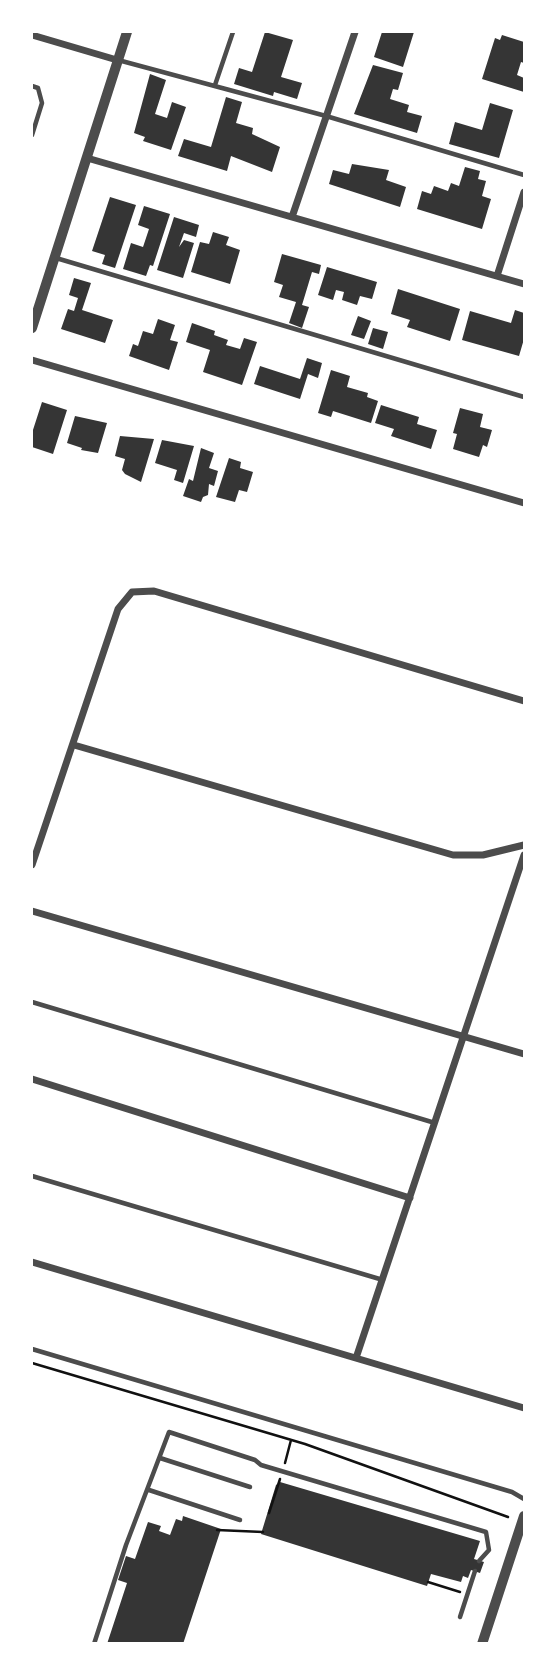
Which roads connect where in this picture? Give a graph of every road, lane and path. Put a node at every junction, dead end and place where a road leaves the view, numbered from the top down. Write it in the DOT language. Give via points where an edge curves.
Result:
graph roads {
  1 [pos="127,32"];
  2 [pos="233,32"];
  3 [pos="355,32"];
  4 [pos="32,35"];
  5 [pos="117,60"];
  6 [pos="215,85"];
  7 [pos="32,86"];
  8 [pos="326,116"];
  9 [pos="32,135"];
  10 [pos="87,158"];
  11 [pos="524,175"];
  12 [pos="524,192"];
  13 [pos="292,217"];
  14 [pos="55,257"];
  15 [pos="496,276"];
  16 [pos="524,284"];
  17 [pos="32,328"];
  18 [pos="32,360"];
  19 [pos="524,397"];
  20 [pos="524,503"];
  21 [pos="524,701"];
  22 [pos="74,746"];
  23 [pos="524,845"];
  24 [pos="524,855"];
  25 [pos="32,865"];
  26 [pos="32,911"];
  27 [pos="32,1002"];
  28 [pos="465,1036"];
  29 [pos="524,1054"];
  30 [pos="32,1079"];
  31 [pos="436,1124"];
  32 [pos="32,1176"];
  33 [pos="411,1198"];
  34 [pos="32,1262"];
  35 [pos="383,1280"];
  36 [pos="32,1349"];
  37 [pos="356,1358"];
  38 [pos="32,1363"];
  39 [pos="524,1408"];
  40 [pos="291,1440"];
  41 [pos="160,1458"];
  42 [pos="284,1464"];
  43 [pos="279,1481"];
  44 [pos="250,1487"];
  45 [pos="149,1490"];
  46 [pos="524,1499"];
  47 [pos="269,1513"];
  48 [pos="524,1516"];
  49 [pos="508,1517"];
  50 [pos="240,1520"];
  51 [pos="217,1530"];
  52 [pos="263,1532"];
  53 [pos="479,1560"];
  54 [pos="475,1571"];
  55 [pos="428,1583"];
  56 [pos="459,1592"];
  57 [pos="460,1617"];
  58 [pos="94,1643"];
  59 [pos="482,1643"];
  1 -- 5 [label="street"];
  2 -- 6 [label="lane"];
  3 -- 8 [label="street"];
  4 -- 5 [label="street"];
  5 -- 6 [label="lane"];
  5 -- 10 [label="street"];
  6 -- 8 [label="lane"];
  7 -- 9 [label="lane" via="38,88 42,103"];
  8 -- 11 [label="lane"];
  8 -- 13 [label="street"];
  10 -- 13 [label="street"];
  10 -- 14 [label="street"];
  12 -- 15 [label="street"];
  13 -- 15 [label="street"];
  14 -- 17 [label="street"];
  14 -- 19 [label="lane"];
  15 -- 16 [label="street"];
  18 -- 20 [label="street"];
  21 -- 22 [label="street" via="154,591 132,592 118,609"];
  22 -- 23 [label="street" via="453,855 483,855"];
  22 -- 25 [label="street"];
  24 -- 28 [label="street"];
  26 -- 28 [label="street"];
  27 -- 31 [label="lane"];
  28 -- 29 [label="street"];
  28 -- 31 [label="street"];
  30 -- 33 [label="street"];
  31 -- 33 [label="street"];
  32 -- 35 [label="lane"];
  33 -- 35 [label="street"];
  34 -- 37 [label="street"];
  35 -- 37 [label="street"];
  36 -- 46 [label="lane"];
  37 -- 39 [label="street"];
  38 -- 40 [label="path"];
  40 -- 42 [label="path"];
  40 -- 49 [label="path"];
  41 -- 44 [label="lane"];
  41 -- 45 [label="lane"];
  41 -- 53 [label="lane" via="169,1432 261,1465 485,1532 489,1550"];
  43 -- 47 [label="path"];
  45 -- 50 [label="lane"];
  45 -- 58 [label="lane"];
  48 -- 59 [label="street"];
  51 -- 52 [label="path"];
  54 -- 57 [label="lane"];
  55 -- 56 [label="path"];
}
